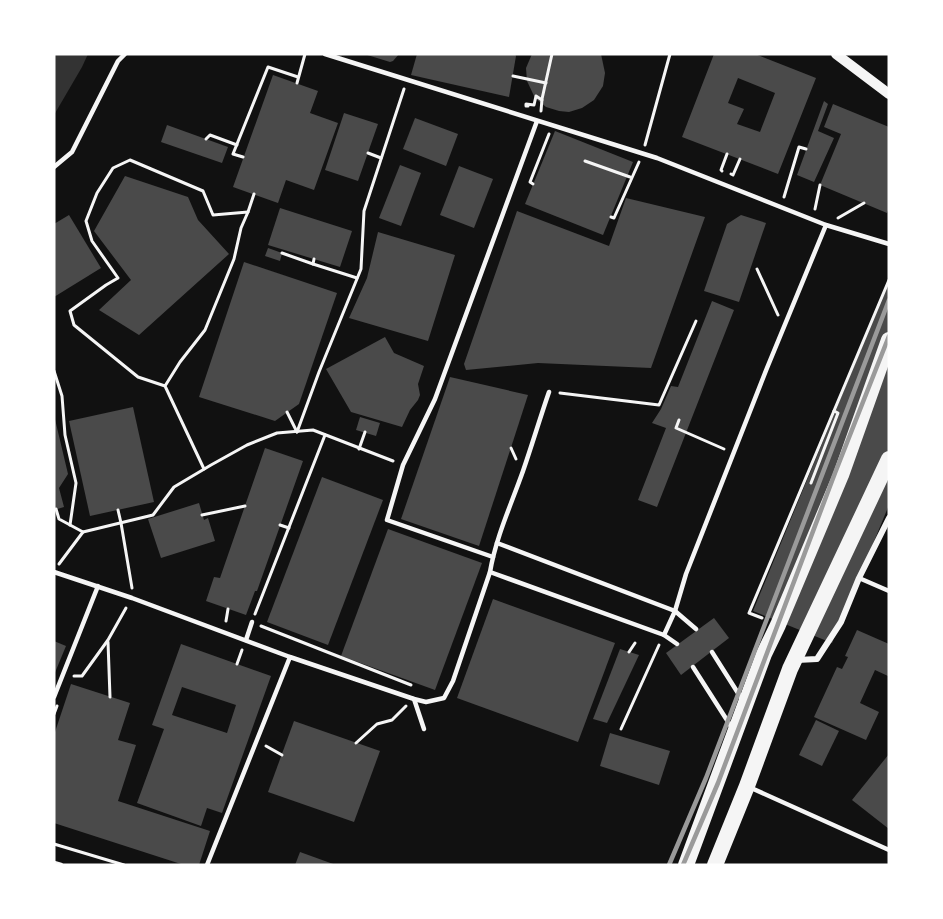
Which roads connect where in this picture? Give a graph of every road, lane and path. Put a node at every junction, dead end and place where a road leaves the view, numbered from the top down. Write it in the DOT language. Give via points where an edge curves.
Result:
graph roads {
  1 [pos="125,54"];
  2 [pos="305,54"];
  3 [pos="326,54"];
  4 [pos="552,54"];
  5 [pos="670,54"];
  6 [pos="836,54"];
  7 [pos="513,76"];
  8 [pos="298,77"];
  9 [pos="407,80"];
  10 [pos="297,83"];
  11 [pos="546,83"];
  12 [pos="889,94"];
  13 [pos="542,100"];
  14 [pos="526,104"];
  15 [pos="541,113"];
  16 [pos="537,121"];
  17 [pos="553,126"];
  18 [pos="206,139"];
  19 [pos="237,145"];
  20 [pos="806,149"];
  21 [pos="368,153"];
  22 [pos="642,154"];
  23 [pos="727,154"];
  24 [pos="243,157"];
  25 [pos="381,158"];
  26 [pos="740,159"];
  27 [pos="585,161"];
  28 [pos="54,167"];
  29 [pos="721,170"];
  30 [pos="733,175"];
  31 [pos="630,177"];
  32 [pos="533,183"];
  33 [pos="820,185"];
  34 [pos="254,194"];
  35 [pos="864,204"];
  36 [pos="781,207"];
  37 [pos="248,212"];
  38 [pos="611,217"];
  39 [pos="812,219"];
  40 [pos="826,225"];
  41 [pos="889,244"];
  42 [pos="282,253"];
  43 [pos="314,259"];
  44 [pos="313,264"];
  45 [pos="756,269"];
  46 [pos="357,278"];
  47 [pos="889,280"];
  48 [pos="696,321"];
  49 [pos="784,327"];
  50 [pos="889,340"];
  51 [pos="54,371"];
  52 [pos="165,387"];
  53 [pos="549,392"];
  54 [pos="834,411"];
  55 [pos="287,412"];
  56 [pos="680,420"];
  57 [pos="297,432"];
  58 [pos="365,432"];
  59 [pos="325,435"];
  60 [pos="359,449"];
  61 [pos="733,453"];
  62 [pos="889,459"];
  63 [pos="394,462"];
  64 [pos="204,469"];
  65 [pos="811,483"];
  66 [pos="245,506"];
  67 [pos="56,509"];
  68 [pos="118,510"];
  69 [pos="202,515"];
  70 [pos="889,518"];
  71 [pos="121,523"];
  72 [pos="70,525"];
  73 [pos="280,525"];
  74 [pos="289,528"];
  75 [pos="83,532"];
  76 [pos="497,543"];
  77 [pos="493,556"];
  78 [pos="54,572"];
  79 [pos="490,573"];
  80 [pos="860,579"];
  81 [pos="98,586"];
  82 [pos="889,591"];
  83 [pos="132,598"];
  84 [pos="675,611"];
  85 [pos="252,622"];
  86 [pos="777,625"];
  87 [pos="696,629"];
  88 [pos="664,635"];
  89 [pos="108,640"];
  90 [pos="246,640"];
  91 [pos="635,643"];
  92 [pos="676,644"];
  93 [pos="629,652"];
  94 [pos="712,652"];
  95 [pos="290,657"];
  96 [pos="795,661"];
  97 [pos="693,667"];
  98 [pos="70,676"];
  99 [pos="415,687"];
  100 [pos="54,697"];
  101 [pos="110,697"];
  102 [pos="414,699"];
  103 [pos="745,705"];
  104 [pos="424,729"];
  105 [pos="621,729"];
  106 [pos="735,733"];
  107 [pos="256,741"];
  108 [pos="356,743"];
  109 [pos="282,755"];
  110 [pos="747,786"];
  111 [pos="54,844"];
  112 [pos="889,850"];
  113 [pos="54,863"];
  114 [pos="61,865"];
  115 [pos="124,865"];
  116 [pos="207,865"];
  117 [pos="686,865"];
  118 [pos="715,865"];
  1 -- 28 [label="lane" via="72,152"];
  2 -- 8 [label="path"];
  3 -- 9 [label="lane"];
  4 -- 11 [label="path"];
  5 -- 22 [label="path"];
  6 -- 12 [label="street"];
  7 -- 11 [label="path"];
  8 -- 10 [label="path"];
  8 -- 19 [label="path" via="268,67"];
  9 -- 16 [label="lane"];
  9 -- 25 [label="path"];
  11 -- 13 [label="path"];
  13 -- 14 [label="path" via="536,96 534,105"];
  13 -- 15 [label="path"];
  16 -- 17 [label="lane"];
  16 -- 77 [label="lane" via="435,399 403,465 387,520"];
  17 -- 22 [label="lane"];
  17 -- 32 [label="path" via="530,182"];
  18 -- 19 [label="path" via="210,135"];
  19 -- 24 [label="path" via="233,154"];
  20 -- 36 [label="path" via="799,147"];
  21 -- 25 [label="path"];
  22 -- 36 [label="lane"];
  22 -- 38 [label="path" via="614,218"];
  23 -- 29 [label="path"];
  25 -- 46 [label="path" via="364,211"];
  26 -- 30 [label="path"];
  27 -- 31 [label="path"];
  33 -- 39 [label="path"];
  34 -- 37 [label="path"];
  35 -- 40 [label="path"];
  36 -- 39 [label="lane"];
  37 -- 52 [label="path" via="205,330"];
  37 -- 52 [label="path" via="213,215 203,191 130,160 112,168 97,193 86,221 92,241 118,278 70,311 74,325 138,377"];
  39 -- 40 [label="lane"];
  40 -- 41 [label="lane"];
  40 -- 49 [label="lane"];
  42 -- 44 [label="path"];
  43 -- 44 [label="path"];
  44 -- 46 [label="path"];
  45 -- 49 [label="path"];
  46 -- 57 [label="path"];
  47 -- 54 [label="path"];
  48 -- 53 [label="path" via="659,405"];
  49 -- 61 [label="lane"];
  50 -- 86 [label="highway" via="841,475"];
  51 -- 72 [label="path" via="62,396 65,435 76,483"];
  52 -- 64 [label="path"];
  53 -- 76 [label="lane"];
  54 -- 65 [label="path" via="838,412"];
  54 -- 86 [label="path" via="749,613"];
  55 -- 57 [label="path"];
  56 -- 61 [label="path" via="676,428"];
  57 -- 59 [label="path" via="313,430"];
  57 -- 64 [label="path" via="277,433"];
  58 -- 60 [label="path"];
  59 -- 60 [label="path"];
  59 -- 74 [label="path"];
  60 -- 63 [label="path"];
  61 -- 84 [label="lane"];
  62 -- 96 [label="highway"];
  64 -- 71 [label="path" via="174,487 153,515"];
  66 -- 69 [label="path"];
  67 -- 72 [label="path" via="59,519"];
  68 -- 71 [label="path"];
  70 -- 80 [label="street"];
  71 -- 75 [label="path"];
  71 -- 83 [label="path"];
  72 -- 75 [label="path"];
  73 -- 74 [label="path"];
  74 -- 85 [label="path"];
  75 -- 78 [label="path"];
  76 -- 77 [label="lane"];
  76 -- 84 [label="lane"];
  77 -- 79 [label="lane"];
  78 -- 81 [label="lane"];
  79 -- 88 [label="lane"];
  79 -- 102 [label="lane" via="449,691 435,701"];
  80 -- 82 [label="lane"];
  80 -- 96 [label="street" via="841,622 818,659"];
  81 -- 83 [label="lane"];
  81 -- 100 [label="lane"];
  83 -- 89 [label="path"];
  83 -- 90 [label="lane"];
  84 -- 87 [label="lane"];
  84 -- 88 [label="lane"];
  85 -- 90 [label="lane"];
  85 -- 99 [label="path"];
  86 -- 103 [label="highway"];
  88 -- 92 [label="lane"];
  88 -- 105 [label="path"];
  89 -- 98 [label="path" via="82,676"];
  89 -- 101 [label="path"];
  90 -- 95 [label="lane"];
  91 -- 93 [label="path"];
  94 -- 103 [label="lane"];
  95 -- 102 [label="lane"];
  95 -- 107 [label="lane"];
  96 -- 110 [label="highway"];
  97 -- 106 [label="lane"];
  102 -- 104 [label="lane"];
  102 -- 108 [label="path" via="392,720 377,724"];
  103 -- 106 [label="highway"];
  106 -- 117 [label="highway"];
  107 -- 109 [label="path"];
  107 -- 116 [label="lane"];
  110 -- 112 [label="lane"];
  110 -- 118 [label="highway"];
  111 -- 115 [label="path"];
  113 -- 114 [label="lane"];
}
